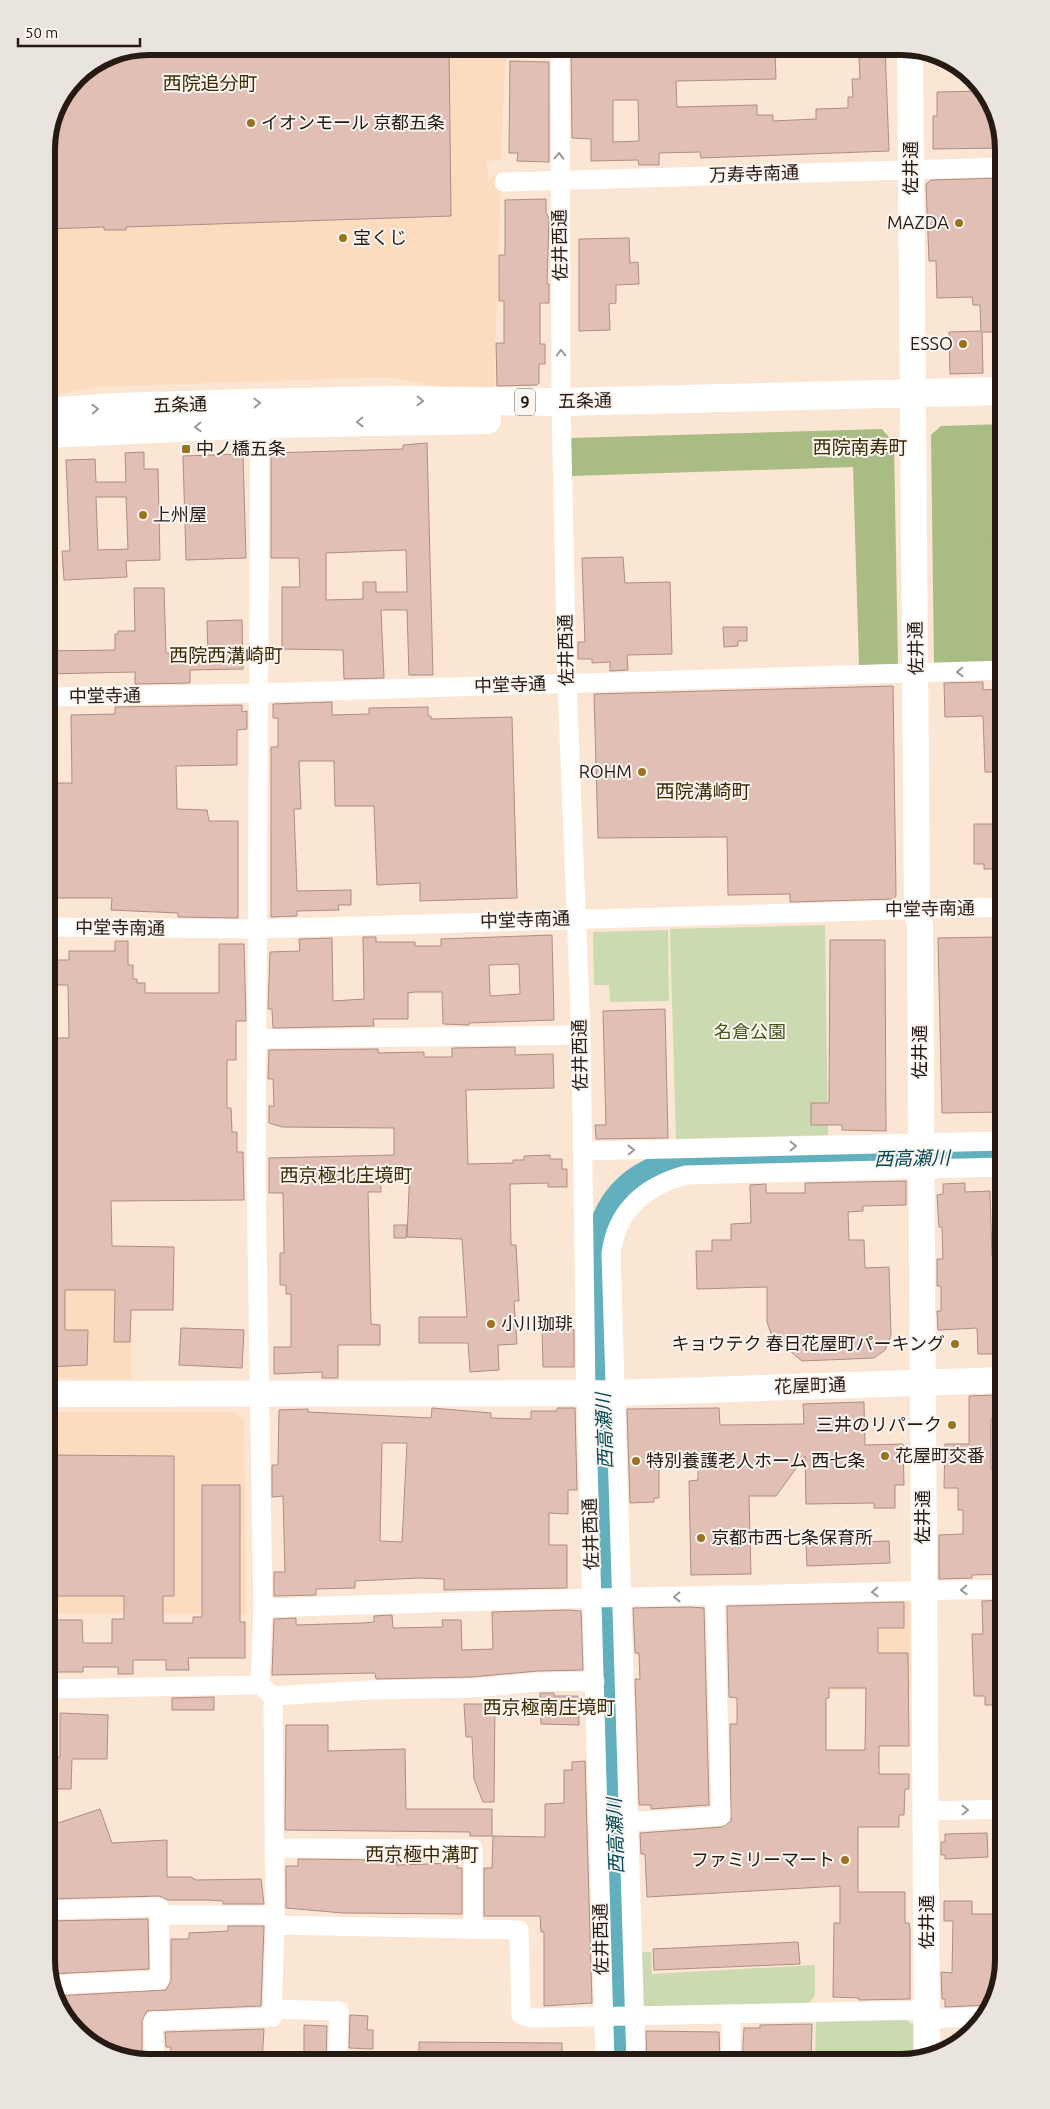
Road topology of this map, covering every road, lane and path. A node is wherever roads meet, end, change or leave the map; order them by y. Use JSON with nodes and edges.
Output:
{"nodes":[{"id":1,"x":560,"y":55,"type":"edge"},
{"id":2,"x":910,"y":56,"type":"edge"},
{"id":3,"x":995,"y":167,"type":"edge"},
{"id":4,"x":911,"y":169,"type":"junction"},
{"id":5,"x":504,"y":182,"type":"dead end"},
{"id":6,"x":559,"y":182,"type":"junction"},
{"id":7,"x":995,"y":391,"type":"edge"},
{"id":8,"x":912,"y":401,"type":"junction"},
{"id":9,"x":995,"y":407,"type":"edge"},
{"id":10,"x":561,"y":410,"type":"junction"},
{"id":11,"x":55,"y":411,"type":"edge"},
{"id":12,"x":260,"y":424,"type":"junction"},
{"id":13,"x":55,"y":434,"type":"edge"},
{"id":14,"x":995,"y":670,"type":"edge"},
{"id":15,"x":917,"y":673,"type":"junction"},
{"id":16,"x":567,"y":683,"type":"junction"},
{"id":17,"x":258,"y":693,"type":"junction"},
{"id":18,"x":55,"y":697,"type":"edge"},
{"id":19,"x":995,"y":907,"type":"edge"},
{"id":20,"x":917,"y":909,"type":"junction"},
{"id":21,"x":575,"y":919,"type":"junction"},
{"id":22,"x":55,"y":927,"type":"edge"},
{"id":23,"x":259,"y":928,"type":"junction"},
{"id":24,"x":581,"y":1035,"type":"junction"},
{"id":25,"x":258,"y":1039,"type":"junction"},
{"id":26,"x":995,"y":1143,"type":"edge"},
{"id":27,"x":582,"y":1151,"type":"junction"},
{"id":28,"x":920,"y":1157,"type":"junction"},
{"id":29,"x":995,"y":1166,"type":"edge"},
{"id":30,"x":995,"y":1380,"type":"edge"},
{"id":31,"x":922,"y":1382,"type":"junction"},
{"id":32,"x":602,"y":1392,"type":"junction"},
{"id":33,"x":55,"y":1394,"type":"edge"},
{"id":34,"x":259,"y":1394,"type":"junction"},
{"id":35,"x":995,"y":1589,"type":"edge"},
{"id":36,"x":924,"y":1591,"type":"junction"},
{"id":37,"x":715,"y":1596,"type":"junction"},
{"id":38,"x":622,"y":1597,"type":"junction"},
{"id":39,"x":593,"y":1598,"type":"junction"},
{"id":40,"x":263,"y":1608,"type":"junction"},
{"id":41,"x":595,"y":1681,"type":"junction"},
{"id":42,"x":55,"y":1689,"type":"edge"},
{"id":43,"x":266,"y":1690,"type":"junction"},
{"id":44,"x":995,"y":1809,"type":"edge"},
{"id":45,"x":926,"y":1810,"type":"junction"},
{"id":46,"x":629,"y":1822,"type":"junction"},
{"id":47,"x":274,"y":1848,"type":"junction"},
{"id":48,"x":55,"y":1910,"type":"edge"},
{"id":49,"x":159,"y":1914,"type":"junction"},
{"id":50,"x":275,"y":1920,"type":"junction"},
{"id":51,"x":473,"y":1929,"type":"junction"},
{"id":52,"x":58,"y":1984,"type":"edge"},
{"id":53,"x":272,"y":2009,"type":"junction"},
{"id":54,"x":731,"y":2014,"type":"junction"},
{"id":55,"x":927,"y":2014,"type":"junction"},
{"id":56,"x":976,"y":2016,"type":"edge"},
{"id":57,"x":634,"y":2017,"type":"junction"},
{"id":58,"x":604,"y":2018,"type":"junction"},
{"id":59,"x":927,"y":2050,"type":"edge"},
{"id":60,"x":155,"y":2054,"type":"edge"},
{"id":61,"x":337,"y":2054,"type":"edge"},
{"id":62,"x":605,"y":2054,"type":"edge"},
{"id":63,"x":636,"y":2054,"type":"edge"},
{"id":64,"x":731,"y":2054,"type":"edge"}],
"edges":[{"from":6,"to":1,"type":"street","name":"佐井西通","one_way":true},
{"from":2,"to":4,"type":"street","name":"佐井通"},
{"from":3,"to":4,"type":"street","name":"万寿寺南通"},
{"from":4,"to":6,"type":"street","name":"万寿寺南通"},
{"from":4,"to":8,"type":"street","name":"佐井通"},
{"from":5,"to":6,"type":"street","name":"万寿寺南通"},
{"from":10,"to":6,"type":"street","name":"佐井西通","one_way":true},
{"from":7,"to":8,"type":"highway","name":"五条通","number":"9"},
{"from":8,"to":9,"type":"highway","name":"五条通","number":"9"},
{"from":8,"to":10,"type":"highway","name":"五条通","number":"9"},
{"from":8,"to":15,"type":"street","name":"佐井通"},
{"from":11,"to":10,"type":"highway","name":"五条通","number":"9","one_way":true},
{"from":10,"to":12,"type":"highway","name":"五条通","number":"9","one_way":true},
{"from":10,"to":16,"type":"street","name":"佐井西通"},
{"from":12,"to":13,"type":"highway","name":"五条通","number":"9","one_way":true},
{"from":12,"to":17,"type":"street"},
{"from":14,"to":15,"type":"street","name":"中堂寺通","one_way":true},
{"from":15,"to":16,"type":"street","name":"中堂寺通"},
{"from":15,"to":20,"type":"street","name":"佐井通"},
{"from":16,"to":17,"type":"street","name":"中堂寺通"},
{"from":16,"to":21,"type":"street","name":"佐井西通"},
{"from":17,"to":18,"type":"street","name":"中堂寺通"},
{"from":17,"to":23,"type":"street"},
{"from":19,"to":20,"type":"street","name":"中堂寺南通"},
{"from":20,"to":21,"type":"street","name":"中堂寺南通"},
{"from":20,"to":28,"type":"street","name":"佐井通"},
{"from":21,"to":23,"type":"street","name":"中堂寺南通"},
{"from":21,"to":24,"type":"street","name":"佐井西通"},
{"from":22,"to":23,"type":"street","name":"中堂寺南通"},
{"from":23,"to":25,"type":"street"},
{"from":24,"to":25,"type":"street"},
{"from":24,"to":27,"type":"street","name":"佐井西通"},
{"from":25,"to":34,"type":"street"},
{"from":26,"to":28,"type":"street"},
{"from":27,"to":28,"type":"street","one_way":true},
{"from":27,"to":32,"type":"street","name":"佐井西通"},
{"from":28,"to":29,"type":"street"},
{"from":28,"to":31,"type":"street","name":"佐井通"},
{"from":28,"to":32,"type":"street"},
{"from":30,"to":31,"type":"street","name":"花屋町通"},
{"from":31,"to":32,"type":"street","name":"花屋町通"},
{"from":31,"to":36,"type":"street","name":"佐井通"},
{"from":32,"to":34,"type":"street","name":"花屋町通"},
{"from":32,"to":38,"type":"street"},
{"from":32,"to":39,"type":"street","name":"佐井西通"},
{"from":33,"to":34,"type":"street","name":"花屋町通"},
{"from":34,"to":40,"type":"street"},
{"from":35,"to":36,"type":"street","one_way":true},
{"from":36,"to":37,"type":"street","one_way":true},
{"from":36,"to":45,"type":"street","name":"佐井通"},
{"from":37,"to":38,"type":"street","one_way":true},
{"from":37,"to":46,"type":"street"},
{"from":38,"to":39,"type":"street"},
{"from":38,"to":46,"type":"street"},
{"from":39,"to":40,"type":"street"},
{"from":39,"to":41,"type":"street","name":"佐井西通"},
{"from":40,"to":43,"type":"street"},
{"from":41,"to":43,"type":"street"},
{"from":41,"to":58,"type":"street","name":"佐井西通"},
{"from":42,"to":43,"type":"street"},
{"from":43,"to":47,"type":"street"},
{"from":45,"to":44,"type":"street","one_way":true},
{"from":45,"to":55,"type":"street","name":"佐井通"},
{"from":46,"to":57,"type":"street"},
{"from":47,"to":50,"type":"street"},
{"from":47,"to":51,"type":"street"},
{"from":48,"to":49,"type":"street"},
{"from":49,"to":50,"type":"street"},
{"from":49,"to":52,"type":"street"},
{"from":50,"to":51,"type":"street"},
{"from":50,"to":53,"type":"street"},
{"from":51,"to":58,"type":"street"},
{"from":53,"to":60,"type":"street"},
{"from":53,"to":61,"type":"street"},
{"from":54,"to":55,"type":"street"},
{"from":54,"to":57,"type":"street"},
{"from":54,"to":64,"type":"street"},
{"from":55,"to":56,"type":"street"},
{"from":55,"to":59,"type":"street","name":"佐井通"},
{"from":57,"to":58,"type":"street"},
{"from":57,"to":63,"type":"street"},
{"from":58,"to":62,"type":"street","name":"佐井西通"}]}
